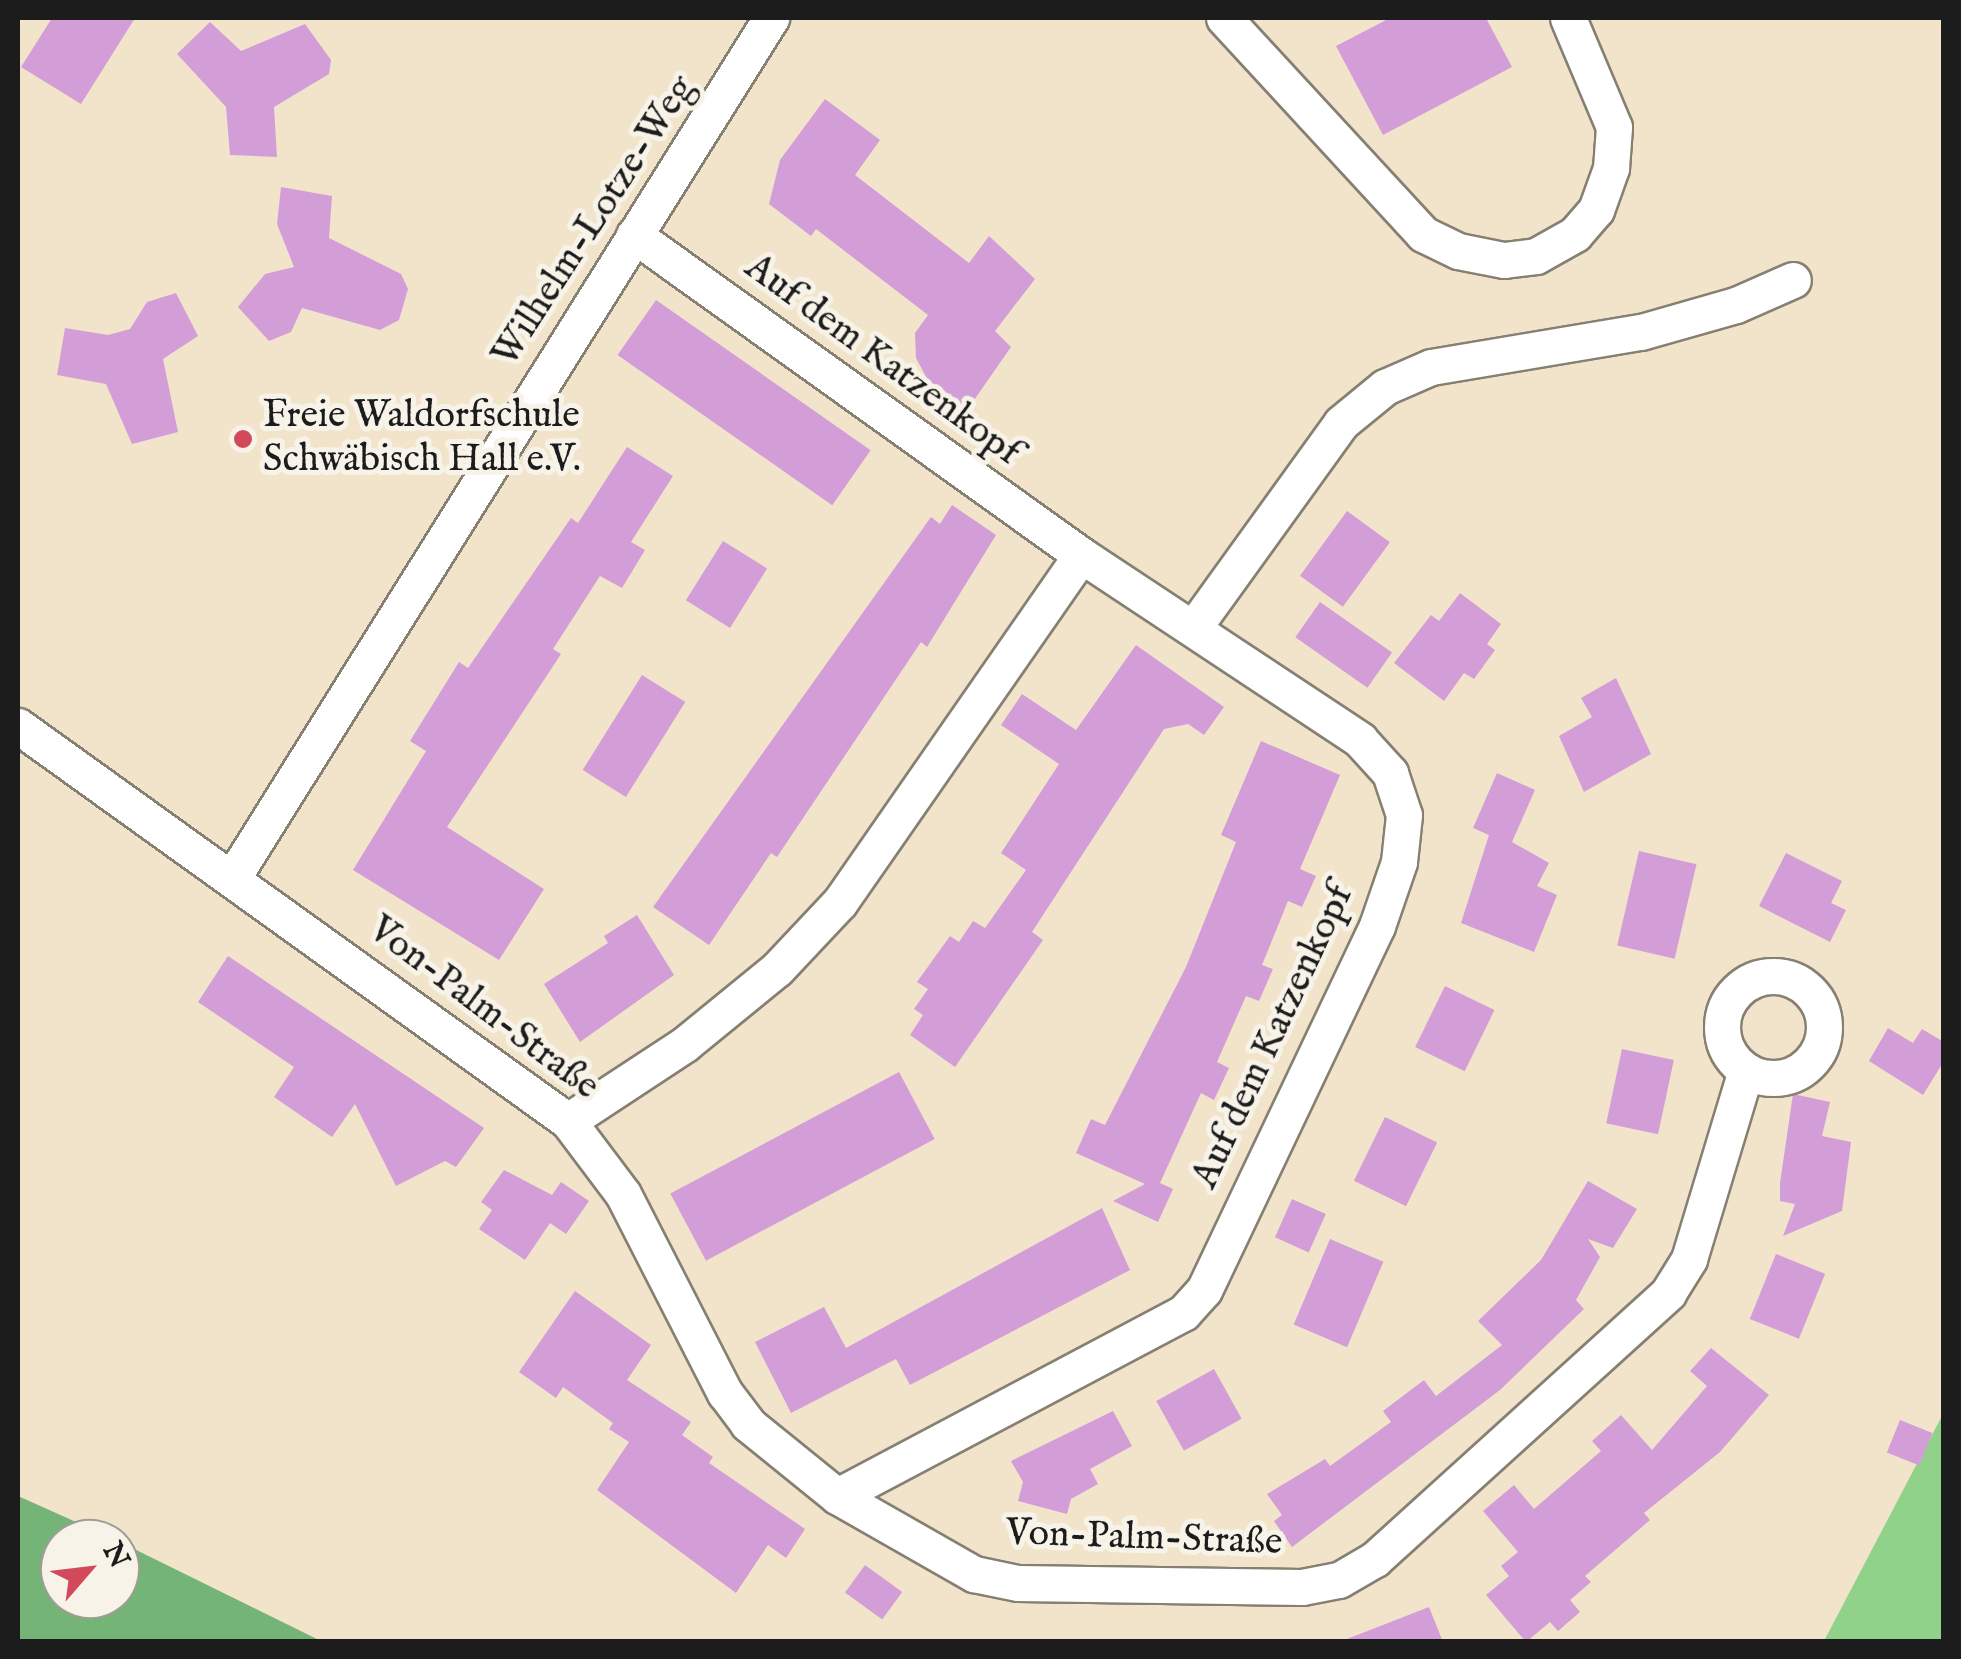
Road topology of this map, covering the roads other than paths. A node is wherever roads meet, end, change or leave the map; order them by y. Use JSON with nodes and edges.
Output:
{"nodes":[{"id":1,"x":771,"y":18,"type":"edge"},
{"id":2,"x":1224,"y":18,"type":"edge"},
{"id":3,"x":1568,"y":18,"type":"edge"},
{"id":4,"x":634,"y":236,"type":"junction"},
{"id":5,"x":1793,"y":280,"type":"dead end"},
{"id":6,"x":1082,"y":555,"type":"junction"},
{"id":7,"x":1194,"y":626,"type":"junction"},
{"id":8,"x":18,"y":726,"type":"edge"},
{"id":9,"x":233,"y":877,"type":"junction"},
{"id":10,"x":1746,"y":1070,"type":"dead end"},
{"id":11,"x":568,"y":1121,"type":"junction"},
{"id":12,"x":837,"y":1496,"type":"junction"}],
"edges":[{"from":1,"to":4,"type":"street","name":"Wilhelm-Lotze-Weg"},
{"from":2,"to":3,"type":"street"},
{"from":4,"to":6,"type":"street","name":"Auf dem Katzenkopf"},
{"from":4,"to":9,"type":"street","name":"Wilhelm-Lotze-Weg"},
{"from":5,"to":7,"type":"street"},
{"from":6,"to":7,"type":"street","name":"Auf dem Katzenkopf"},
{"from":6,"to":11,"type":"street"},
{"from":7,"to":12,"type":"street","name":"Auf dem Katzenkopf"},
{"from":8,"to":9,"type":"street","name":"Von-Palm-Straße"},
{"from":9,"to":11,"type":"street","name":"Von-Palm-Straße"},
{"from":10,"to":12,"type":"street","name":"Von-Palm-Straße"},
{"from":11,"to":12,"type":"street","name":"Von-Palm-Straße"}]}
